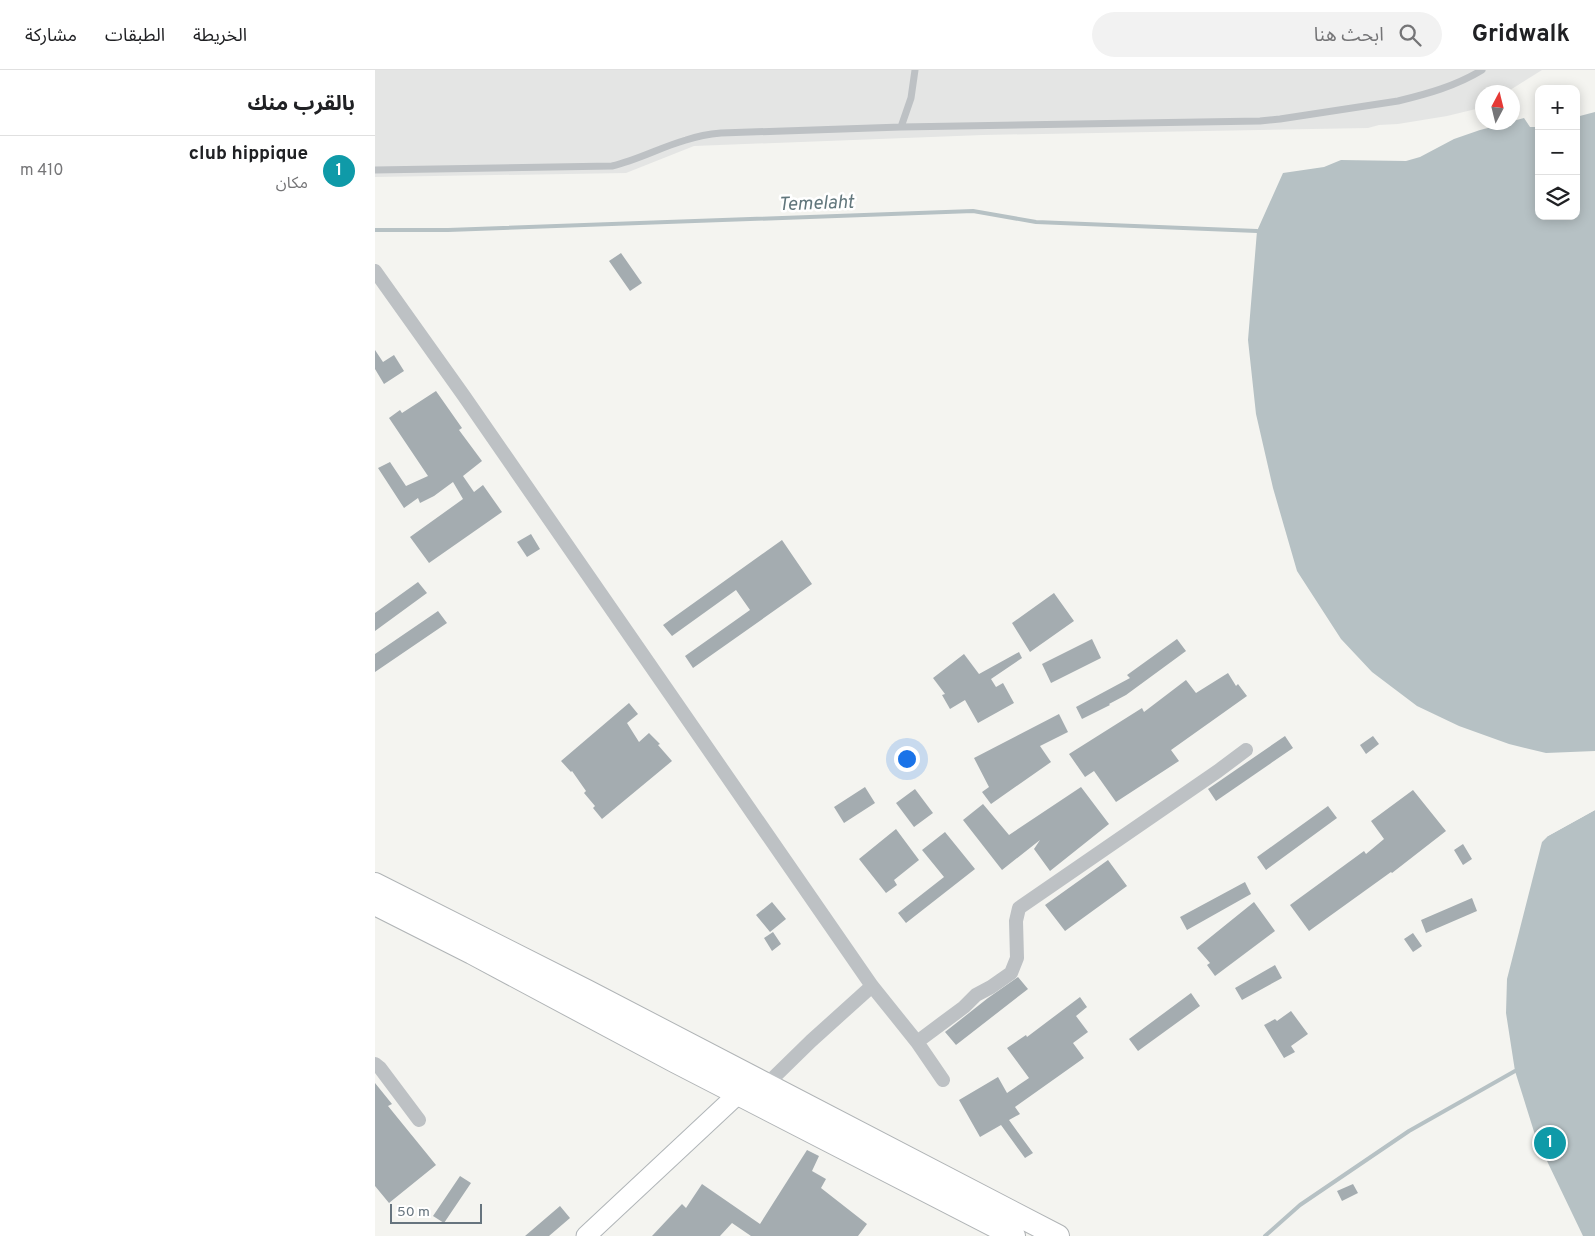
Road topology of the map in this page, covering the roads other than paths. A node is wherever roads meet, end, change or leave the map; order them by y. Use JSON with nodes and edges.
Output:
{"nodes":[{"id":1,"x":915,"y":70,"type":"edge"},
{"id":2,"x":1482,"y":70,"type":"edge"},
{"id":3,"x":901,"y":127,"type":"junction"},
{"id":4,"x":375,"y":170,"type":"edge"},
{"id":5,"x":375,"y":271,"type":"edge"},
{"id":6,"x":1246,"y":750,"type":"dead end"},
{"id":7,"x":375,"y":884,"type":"edge"},
{"id":8,"x":375,"y":904,"type":"edge"},
{"id":9,"x":872,"y":986,"type":"junction"},
{"id":10,"x":917,"y":1042,"type":"junction"},
{"id":11,"x":375,"y":1064,"type":"edge"},
{"id":12,"x":943,"y":1080,"type":"dead end"},
{"id":13,"x":762,"y":1082,"type":"junction"},
{"id":14,"x":738,"y":1094,"type":"junction"},
{"id":15,"x":419,"y":1120,"type":"dead end"},
{"id":16,"x":586,"y":1236,"type":"edge"},
{"id":17,"x":1014,"y":1236,"type":"edge"},
{"id":18,"x":1057,"y":1236,"type":"edge"}],
"edges":[{"from":1,"to":3,"type":"lane"},
{"from":2,"to":3,"type":"lane"},
{"from":3,"to":4,"type":"lane"},
{"from":5,"to":9,"type":"street"},
{"from":6,"to":10,"type":"street"},
{"from":7,"to":13,"type":"highway"},
{"from":8,"to":14,"type":"highway"},
{"from":9,"to":10,"type":"street"},
{"from":9,"to":13,"type":"street"},
{"from":10,"to":12,"type":"street"},
{"from":11,"to":15,"type":"street"},
{"from":13,"to":14,"type":"main road"},
{"from":13,"to":18,"type":"highway"},
{"from":14,"to":16,"type":"main road"},
{"from":14,"to":17,"type":"highway"}]}
